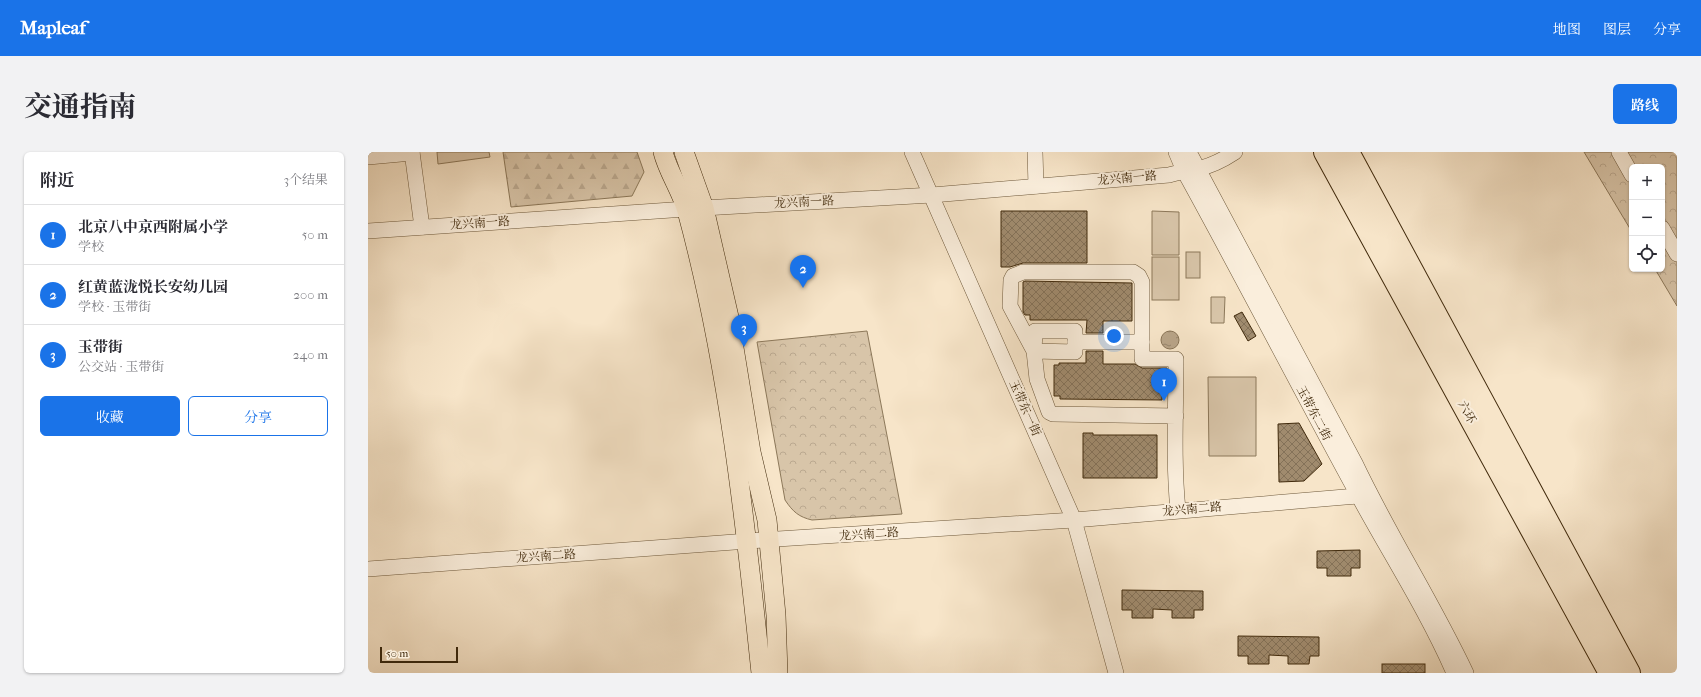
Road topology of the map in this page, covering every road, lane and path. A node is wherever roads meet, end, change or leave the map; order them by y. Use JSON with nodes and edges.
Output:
{"nodes":[{"id":1,"x":663,"y":152,"type":"edge"},
{"id":2,"x":684,"y":152,"type":"edge"},
{"id":3,"x":912,"y":152,"type":"edge"},
{"id":4,"x":1034,"y":152,"type":"edge"},
{"id":5,"x":1176,"y":152,"type":"edge"},
{"id":6,"x":1189,"y":152,"type":"edge"},
{"id":7,"x":1235,"y":152,"type":"edge"},
{"id":8,"x":1325,"y":152,"type":"edge"},
{"id":9,"x":1348,"y":152,"type":"edge"},
{"id":10,"x":1619,"y":152,"type":"edge"},
{"id":11,"x":412,"y":153,"type":"edge"},
{"id":12,"x":368,"y":157,"type":"edge"},
{"id":13,"x":1191,"y":170,"type":"junction"},
{"id":14,"x":1629,"y":170,"type":"edge"},
{"id":15,"x":1036,"y":186,"type":"junction"},
{"id":16,"x":932,"y":195,"type":"junction"},
{"id":17,"x":695,"y":208,"type":"junction"},
{"id":18,"x":422,"y":226,"type":"junction"},
{"id":19,"x":368,"y":230,"type":"edge"},
{"id":20,"x":1665,"y":233,"type":"edge"},
{"id":21,"x":1677,"y":254,"type":"edge"},
{"id":22,"x":1075,"y":342,"type":"junction"},
{"id":23,"x":1142,"y":342,"type":"junction"},
{"id":24,"x":1034,"y":352,"type":"junction"},
{"id":25,"x":1176,"y":416,"type":"junction"},
{"id":26,"x":1363,"y":494,"type":"junction"},
{"id":27,"x":1178,"y":510,"type":"junction"},
{"id":28,"x":1074,"y":520,"type":"junction"},
{"id":29,"x":769,"y":540,"type":"junction"},
{"id":30,"x":748,"y":541,"type":"junction"},
{"id":31,"x":368,"y":569,"type":"edge"},
{"id":32,"x":761,"y":673,"type":"edge"},
{"id":33,"x":778,"y":673,"type":"edge"},
{"id":34,"x":1116,"y":673,"type":"edge"},
{"id":35,"x":1454,"y":673,"type":"edge"},
{"id":36,"x":1466,"y":673,"type":"edge"},
{"id":37,"x":1610,"y":673,"type":"edge"},
{"id":38,"x":1629,"y":673,"type":"edge"}],
"edges":[{"from":1,"to":17,"type":"main road"},
{"from":2,"to":17,"type":"main road"},
{"from":3,"to":16,"type":"street","name":"玉带东一街"},
{"from":4,"to":15,"type":"street"},
{"from":5,"to":13,"type":"street","name":"玉带东二街"},
{"from":6,"to":13,"type":"street","name":"玉带东二街"},
{"from":7,"to":13,"type":"street","name":"龙兴南一路"},
{"from":8,"to":37,"type":"highway","name":"六环"},
{"from":9,"to":38,"type":"highway","name":"六环"},
{"from":10,"to":14,"type":"street"},
{"from":11,"to":12,"type":"street"},
{"from":11,"to":18,"type":"street"},
{"from":13,"to":15,"type":"street","name":"龙兴南一路"},
{"from":13,"to":26,"type":"street","name":"玉带东二街"},
{"from":15,"to":16,"type":"street","name":"龙兴南一路"},
{"from":16,"to":17,"type":"street","name":"龙兴南一路"},
{"from":16,"to":28,"type":"street","name":"玉带东一街"},
{"from":17,"to":18,"type":"street","name":"龙兴南一路"},
{"from":17,"to":29,"type":"main road"},
{"from":17,"to":30,"type":"main road"},
{"from":18,"to":19,"type":"street","name":"龙兴南一路"},
{"from":20,"to":21,"type":"street"},
{"from":22,"to":23,"type":"street"},
{"from":22,"to":24,"type":"street"},
{"from":22,"to":24,"type":"street"},
{"from":23,"to":24,"type":"street"},
{"from":23,"to":25,"type":"street"},
{"from":24,"to":25,"type":"street"},
{"from":25,"to":27,"type":"street"},
{"from":26,"to":27,"type":"street","name":"龙兴南二路"},
{"from":26,"to":35,"type":"street","name":"玉带东二街"},
{"from":26,"to":36,"type":"street","name":"玉带东二街"},
{"from":27,"to":28,"type":"street","name":"龙兴南二路"},
{"from":28,"to":29,"type":"street","name":"龙兴南二路"},
{"from":28,"to":34,"type":"street","name":"玉带东一街"},
{"from":29,"to":30,"type":"street","name":"龙兴南二路"},
{"from":29,"to":33,"type":"main road"},
{"from":30,"to":31,"type":"street","name":"龙兴南二路"},
{"from":30,"to":32,"type":"main road"}]}
